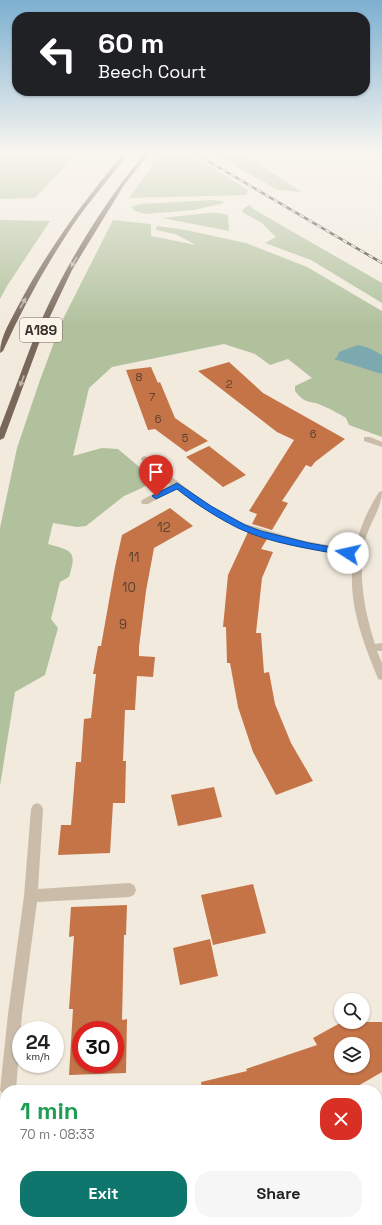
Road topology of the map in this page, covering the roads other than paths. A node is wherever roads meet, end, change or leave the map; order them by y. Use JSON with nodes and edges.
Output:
{"nodes":[{"id":1,"x":80,"y":211,"type":"edge"},
{"id":2,"x":105,"y":211,"type":"edge"},
{"id":3,"x":0,"y":351,"type":"edge"},
{"id":4,"x":0,"y":438,"type":"edge"},
{"id":5,"x":367,"y":439,"type":"dead end"},
{"id":6,"x":382,"y":445,"type":"edge"},
{"id":7,"x":145,"y":459,"type":"dead end"},
{"id":8,"x":177,"y":485,"type":"junction"},
{"id":9,"x":382,"y":494,"type":"edge"},
{"id":10,"x":145,"y":502,"type":"dead end"},
{"id":11,"x":358,"y":554,"type":"junction"},
{"id":12,"x":382,"y":647,"type":"edge"},
{"id":13,"x":370,"y":648,"type":"junction"},
{"id":14,"x":382,"y":676,"type":"edge"},
{"id":15,"x":37,"y":809,"type":"dead end"},
{"id":16,"x":129,"y":890,"type":"dead end"},
{"id":17,"x":31,"y":896,"type":"junction"},
{"id":18,"x":8,"y":1085,"type":"edge"}],
"edges":[{"from":3,"to":1,"type":"main road","number":"A189","one_way":true},
{"from":2,"to":4,"type":"main road","number":"A189","one_way":true},
{"from":5,"to":6,"type":"street"},
{"from":7,"to":8,"type":"street"},
{"from":8,"to":10,"type":"street"},
{"from":8,"to":11,"type":"street"},
{"from":9,"to":11,"type":"street"},
{"from":11,"to":13,"type":"street"},
{"from":12,"to":13,"type":"street"},
{"from":13,"to":14,"type":"street"},
{"from":15,"to":17,"type":"street"},
{"from":16,"to":17,"type":"street"},
{"from":17,"to":18,"type":"street"}]}
